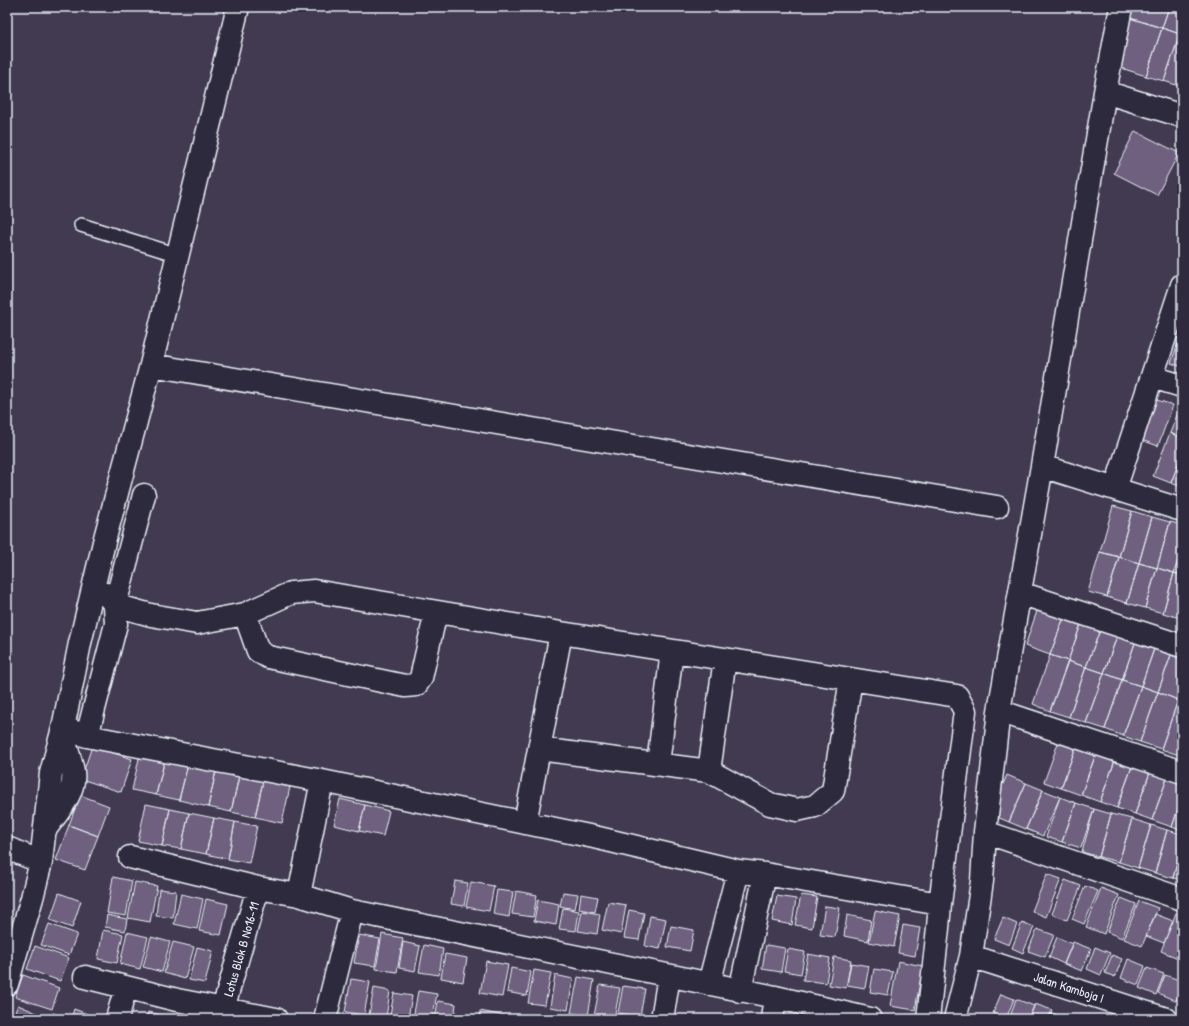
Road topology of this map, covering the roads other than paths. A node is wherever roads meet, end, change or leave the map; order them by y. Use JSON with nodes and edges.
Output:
{"nodes":[{"id":1,"x":238,"y":7,"type":"edge"},
{"id":2,"x":1121,"y":7,"type":"edge"},
{"id":3,"x":1105,"y":92,"type":"junction"},
{"id":4,"x":1182,"y":116,"type":"edge"},
{"id":5,"x":81,"y":225,"type":"dead end"},
{"id":6,"x":178,"y":255,"type":"junction"},
{"id":7,"x":1182,"y":285,"type":"edge"},
{"id":8,"x":151,"y":365,"type":"junction"},
{"id":9,"x":1152,"y":377,"type":"junction"},
{"id":10,"x":1182,"y":386,"type":"edge"},
{"id":11,"x":1042,"y":466,"type":"junction"},
{"id":12,"x":1115,"y":489,"type":"junction"},
{"id":13,"x":144,"y":495,"type":"dead end"},
{"id":14,"x":997,"y":507,"type":"dead end"},
{"id":15,"x":1182,"y":510,"type":"edge"},
{"id":16,"x":95,"y":580,"type":"junction"},
{"id":17,"x":1020,"y":593,"type":"junction"},
{"id":18,"x":115,"y":605,"type":"junction"},
{"id":19,"x":436,"y":612,"type":"junction"},
{"id":20,"x":245,"y":614,"type":"junction"},
{"id":21,"x":561,"y":633,"type":"junction"},
{"id":22,"x":1182,"y":646,"type":"edge"},
{"id":23,"x":672,"y":651,"type":"junction"},
{"id":24,"x":725,"y":659,"type":"junction"},
{"id":25,"x":851,"y":679,"type":"junction"},
{"id":26,"x":999,"y":711,"type":"junction"},
{"id":27,"x":62,"y":729,"type":"junction"},
{"id":28,"x":87,"y":736,"type":"junction"},
{"id":29,"x":539,"y":749,"type":"junction"},
{"id":30,"x":658,"y":764,"type":"junction"},
{"id":31,"x":709,"y":771,"type":"junction"},
{"id":32,"x":1182,"y":772,"type":"edge"},
{"id":33,"x":322,"y":781,"type":"junction"},
{"id":34,"x":525,"y":823,"type":"junction"},
{"id":35,"x":985,"y":832,"type":"junction"},
{"id":36,"x":7,"y":848,"type":"edge"},
{"id":37,"x":130,"y":857,"type":"dead end"},
{"id":38,"x":41,"y":862,"type":"junction"},
{"id":39,"x":738,"y":871,"type":"junction"},
{"id":40,"x":765,"y":874,"type":"junction"},
{"id":41,"x":258,"y":888,"type":"junction"},
{"id":42,"x":299,"y":895,"type":"junction"},
{"id":43,"x":1182,"y":899,"type":"edge"},
{"id":44,"x":940,"y":904,"type":"junction"},
{"id":45,"x":352,"y":911,"type":"junction"},
{"id":46,"x":971,"y":956,"type":"junction"},
{"id":47,"x":669,"y":976,"type":"junction"},
{"id":48,"x":85,"y":977,"type":"dead end"},
{"id":49,"x":7,"y":984,"type":"edge"},
{"id":50,"x":709,"y":984,"type":"junction"},
{"id":51,"x":126,"y":987,"type":"junction"},
{"id":52,"x":740,"y":991,"type":"junction"},
{"id":53,"x":774,"y":997,"type":"junction"},
{"id":54,"x":223,"y":1009,"type":"junction"},
{"id":55,"x":117,"y":1019,"type":"edge"},
{"id":56,"x":276,"y":1019,"type":"edge"},
{"id":57,"x":325,"y":1019,"type":"edge"},
{"id":58,"x":662,"y":1019,"type":"edge"},
{"id":59,"x":772,"y":1019,"type":"edge"},
{"id":60,"x":870,"y":1019,"type":"edge"},
{"id":61,"x":928,"y":1019,"type":"edge"},
{"id":62,"x":955,"y":1019,"type":"edge"},
{"id":63,"x":1166,"y":1019,"type":"edge"}],
"edges":[{"from":1,"to":6,"type":"street"},
{"from":2,"to":3,"type":"street"},
{"from":3,"to":4,"type":"street"},
{"from":3,"to":11,"type":"street"},
{"from":5,"to":6,"type":"lane"},
{"from":6,"to":8,"type":"street"},
{"from":7,"to":9,"type":"street"},
{"from":8,"to":14,"type":"street"},
{"from":8,"to":16,"type":"street"},
{"from":9,"to":10,"type":"street"},
{"from":9,"to":12,"type":"street"},
{"from":11,"to":12,"type":"street"},
{"from":11,"to":17,"type":"street"},
{"from":12,"to":15,"type":"street"},
{"from":13,"to":18,"type":"street"},
{"from":16,"to":18,"type":"street"},
{"from":16,"to":27,"type":"street"},
{"from":17,"to":22,"type":"street"},
{"from":17,"to":26,"type":"street"},
{"from":18,"to":20,"type":"street"},
{"from":18,"to":28,"type":"street"},
{"from":19,"to":20,"type":"street"},
{"from":19,"to":20,"type":"street"},
{"from":19,"to":21,"type":"street"},
{"from":21,"to":23,"type":"street"},
{"from":21,"to":29,"type":"street"},
{"from":23,"to":24,"type":"street"},
{"from":23,"to":30,"type":"street"},
{"from":24,"to":25,"type":"street"},
{"from":24,"to":31,"type":"street"},
{"from":25,"to":31,"type":"street"},
{"from":25,"to":44,"type":"street"},
{"from":26,"to":32,"type":"street"},
{"from":26,"to":35,"type":"street"},
{"from":27,"to":28,"type":"street"},
{"from":27,"to":38,"type":"street"},
{"from":28,"to":33,"type":"street"},
{"from":29,"to":30,"type":"street"},
{"from":29,"to":34,"type":"street"},
{"from":30,"to":31,"type":"street"},
{"from":33,"to":34,"type":"street"},
{"from":33,"to":42,"type":"street"},
{"from":34,"to":39,"type":"street"},
{"from":35,"to":43,"type":"street"},
{"from":35,"to":46,"type":"street"},
{"from":36,"to":38,"type":"street"},
{"from":37,"to":41,"type":"street"},
{"from":38,"to":49,"type":"street"},
{"from":39,"to":40,"type":"street"},
{"from":39,"to":50,"type":"street"},
{"from":40,"to":44,"type":"street"},
{"from":40,"to":52,"type":"street"},
{"from":41,"to":42,"type":"street"},
{"from":41,"to":54,"type":"street","name":"Lotus Blok B No16-11"},
{"from":42,"to":45,"type":"street"},
{"from":44,"to":61,"type":"street"},
{"from":45,"to":47,"type":"street"},
{"from":45,"to":57,"type":"street"},
{"from":46,"to":62,"type":"street"},
{"from":46,"to":63,"type":"street","name":"Jalan Kamboja I"},
{"from":47,"to":50,"type":"street"},
{"from":47,"to":58,"type":"street"},
{"from":48,"to":51,"type":"street"},
{"from":50,"to":52,"type":"street"},
{"from":51,"to":54,"type":"street"},
{"from":51,"to":55,"type":"street"},
{"from":52,"to":53,"type":"street"},
{"from":53,"to":59,"type":"street"},
{"from":53,"to":60,"type":"street"},
{"from":54,"to":56,"type":"street"}]}
